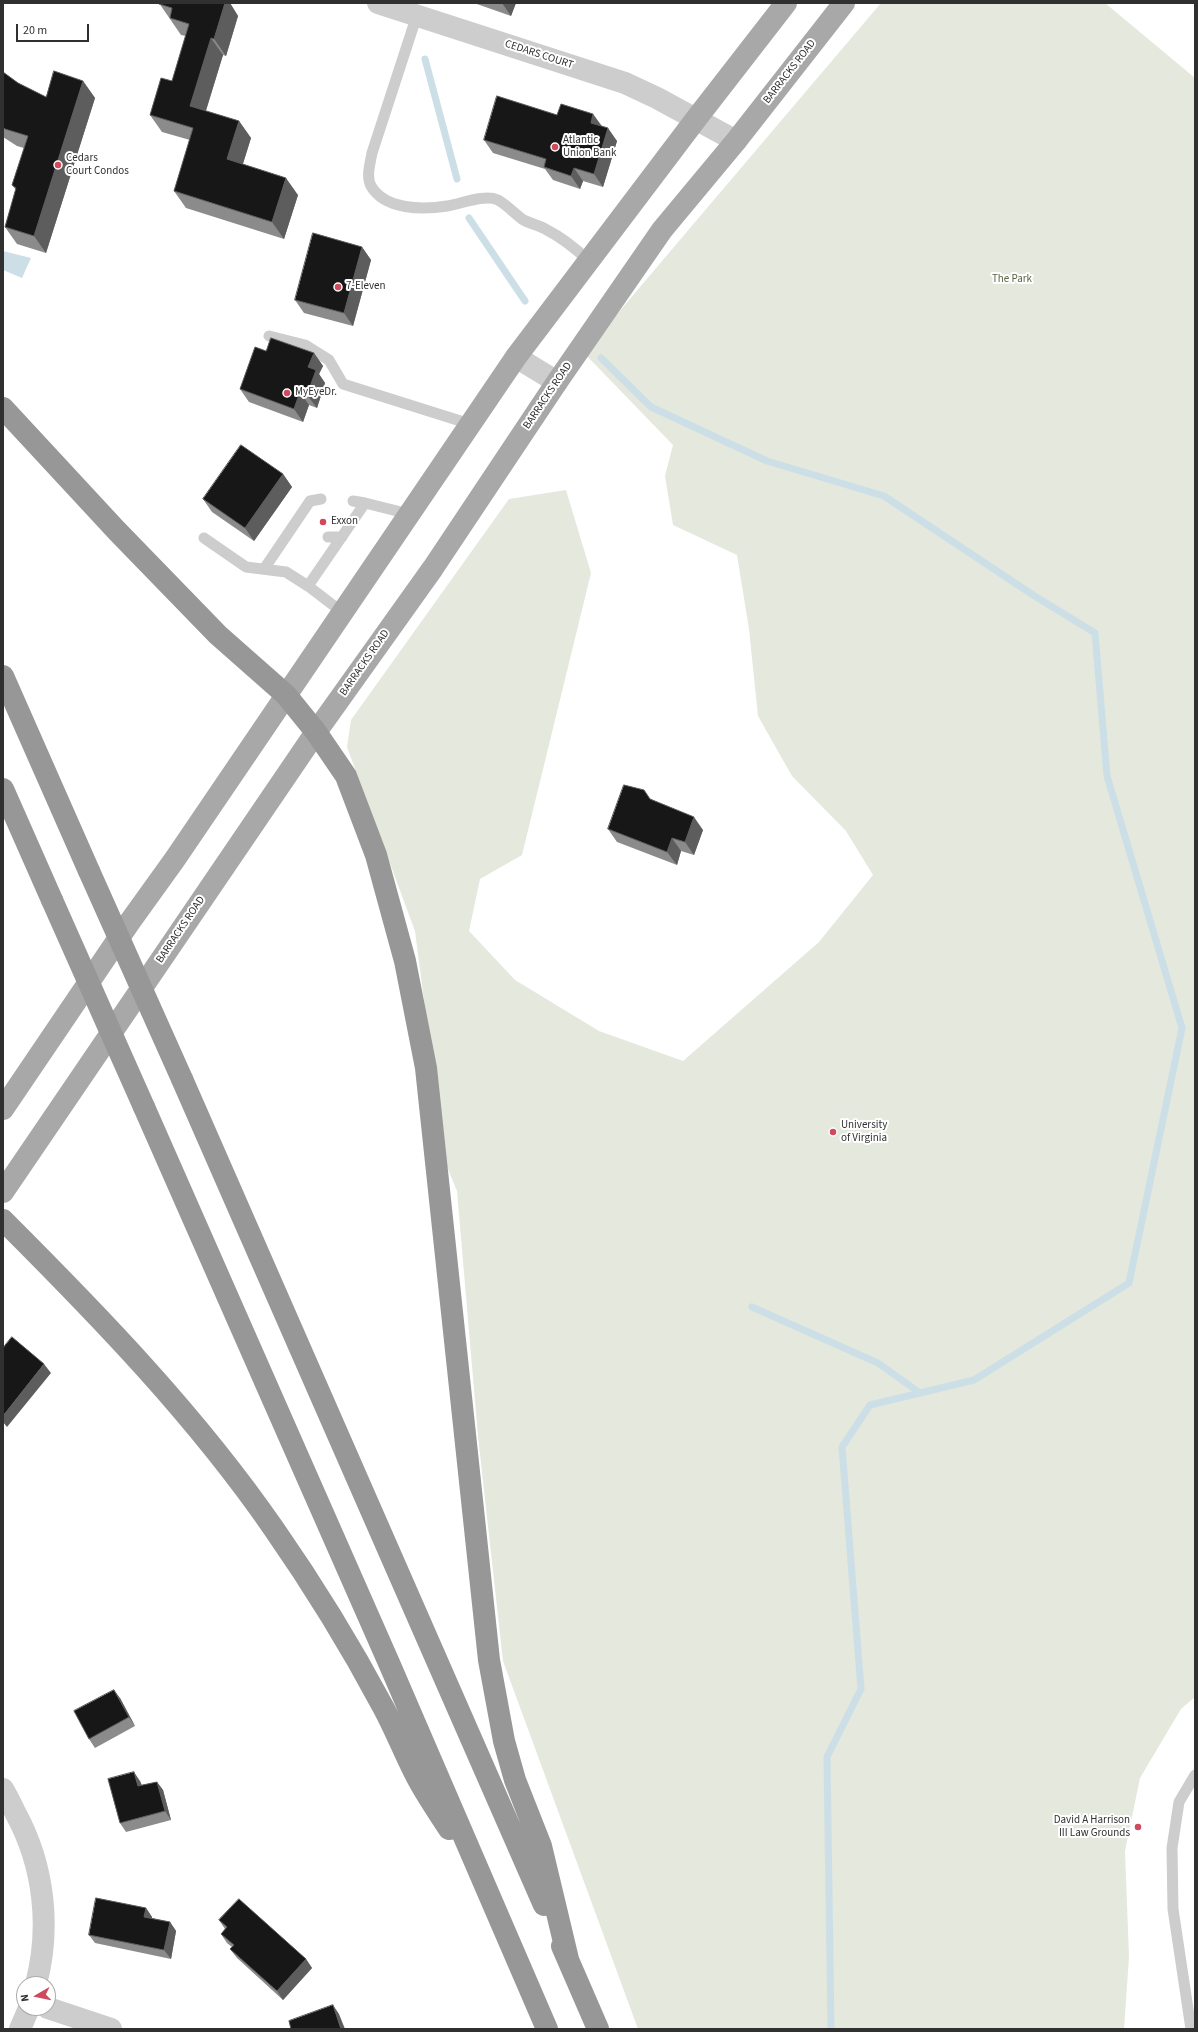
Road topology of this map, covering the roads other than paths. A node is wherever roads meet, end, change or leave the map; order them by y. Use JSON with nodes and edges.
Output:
{"nodes":[{"id":1,"x":378,"y":3,"type":"edge"},
{"id":2,"x":786,"y":3,"type":"edge"},
{"id":3,"x":844,"y":3,"type":"edge"},
{"id":4,"x":418,"y":15,"type":"junction"},
{"id":5,"x":696,"y":119,"type":"junction"},
{"id":6,"x":736,"y":141,"type":"junction"},
{"id":7,"x":589,"y":261,"type":"junction"},
{"id":8,"x":269,"y":336,"type":"dead end"},
{"id":9,"x":516,"y":357,"type":"junction"},
{"id":10,"x":557,"y":382,"type":"junction"},
{"id":11,"x":3,"y":408,"type":"edge"},
{"id":12,"x":470,"y":424,"type":"junction"},
{"id":13,"x":321,"y":499,"type":"dead end"},
{"id":14,"x":353,"y":501,"type":"dead end"},
{"id":15,"x":365,"y":503,"type":"junction"},
{"id":16,"x":409,"y":514,"type":"junction"},
{"id":17,"x":328,"y":537,"type":"dead end"},
{"id":18,"x":342,"y":537,"type":"junction"},
{"id":19,"x":204,"y":538,"type":"dead end"},
{"id":20,"x":264,"y":569,"type":"junction"},
{"id":21,"x":308,"y":586,"type":"junction"},
{"id":22,"x":342,"y":612,"type":"junction"},
{"id":23,"x":3,"y":676,"type":"edge"},
{"id":24,"x":286,"y":695,"type":"junction"},
{"id":25,"x":316,"y":732,"type":"junction"},
{"id":26,"x":3,"y":789,"type":"edge"},
{"id":27,"x":3,"y":1109,"type":"edge"},
{"id":28,"x":3,"y":1192,"type":"edge"},
{"id":29,"x":3,"y":1220,"type":"edge"},
{"id":30,"x":1195,"y":1775,"type":"edge"},
{"id":31,"x":3,"y":1789,"type":"edge"},
{"id":32,"x":484,"y":1886,"type":"junction"},
{"id":33,"x":568,"y":1959,"type":"junction"},
{"id":34,"x":38,"y":1976,"type":"edge"},
{"id":35,"x":56,"y":2011,"type":"edge"},
{"id":36,"x":26,"y":2016,"type":"edge"},
{"id":37,"x":20,"y":2029,"type":"edge"},
{"id":38,"x":111,"y":2029,"type":"edge"},
{"id":39,"x":547,"y":2029,"type":"edge"},
{"id":40,"x":598,"y":2029,"type":"edge"},
{"id":41,"x":1191,"y":2029,"type":"edge"}],
"edges":[{"from":1,"to":4,"type":"street","name":"CEDARS COURT"},
{"from":2,"to":5,"type":"main road"},
{"from":3,"to":6,"type":"main road","name":"BARRACKS ROAD"},
{"from":4,"to":5,"type":"street","name":"CEDARS COURT"},
{"from":4,"to":7,"type":"lane"},
{"from":5,"to":6,"type":"street"},
{"from":5,"to":7,"type":"main road"},
{"from":6,"to":10,"type":"main road","name":"BARRACKS ROAD"},
{"from":7,"to":9,"type":"main road"},
{"from":8,"to":12,"type":"lane"},
{"from":9,"to":10,"type":"street"},
{"from":9,"to":12,"type":"main road"},
{"from":10,"to":25,"type":"main road","name":"BARRACKS ROAD"},
{"from":11,"to":24,"type":"highway"},
{"from":12,"to":16,"type":"main road"},
{"from":13,"to":20,"type":"lane"},
{"from":14,"to":15,"type":"lane"},
{"from":15,"to":16,"type":"lane"},
{"from":15,"to":18,"type":"lane"},
{"from":16,"to":22,"type":"main road"},
{"from":17,"to":18,"type":"lane"},
{"from":18,"to":21,"type":"lane"},
{"from":19,"to":20,"type":"lane"},
{"from":20,"to":21,"type":"lane"},
{"from":21,"to":22,"type":"lane"},
{"from":22,"to":24,"type":"main road"},
{"from":23,"to":33,"type":"highway","bridge":true},
{"from":24,"to":25,"type":"highway"},
{"from":24,"to":27,"type":"main road"},
{"from":25,"to":28,"type":"main road","name":"BARRACKS ROAD"},
{"from":25,"to":33,"type":"highway"},
{"from":26,"to":32,"type":"highway","bridge":true},
{"from":29,"to":32,"type":"highway"},
{"from":30,"to":41,"type":"lane"},
{"from":31,"to":34,"type":"street"},
{"from":32,"to":39,"type":"highway"},
{"from":33,"to":40,"type":"highway"},
{"from":35,"to":38,"type":"street"},
{"from":36,"to":37,"type":"street"}]}
